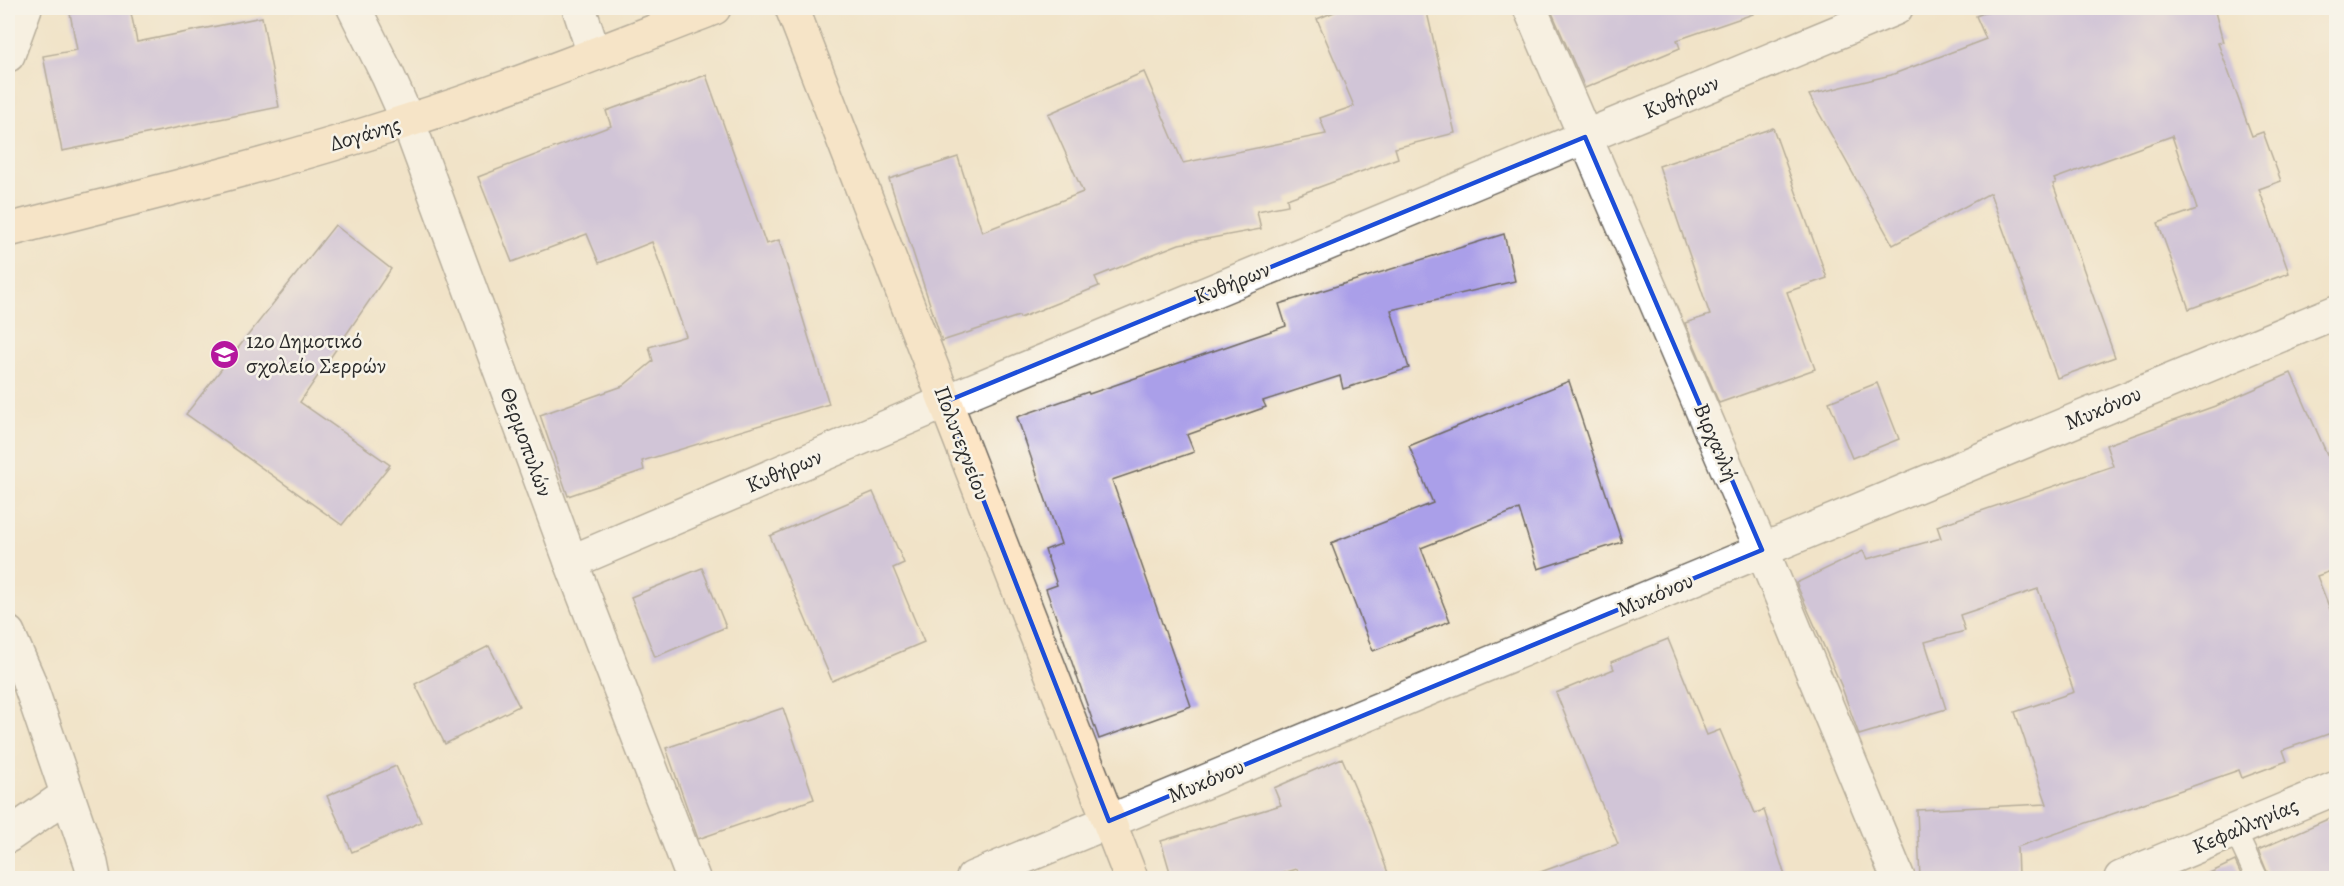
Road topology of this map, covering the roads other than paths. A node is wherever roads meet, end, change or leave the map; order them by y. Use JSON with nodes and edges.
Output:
{"nodes":[{"id":1,"x":25,"y":8,"type":"edge"},
{"id":2,"x":354,"y":8,"type":"edge"},
{"id":3,"x":579,"y":8,"type":"edge"},
{"id":4,"x":714,"y":8,"type":"edge"},
{"id":5,"x":792,"y":8,"type":"edge"},
{"id":6,"x":1530,"y":8,"type":"edge"},
{"id":7,"x":1896,"y":8,"type":"edge"},
{"id":8,"x":594,"y":54,"type":"junction"},
{"id":9,"x":8,"y":55,"type":"edge"},
{"id":10,"x":408,"y":121,"type":"junction"},
{"id":11,"x":1585,"y":137,"type":"junction"},
{"id":12,"x":8,"y":231,"type":"edge"},
{"id":13,"x":2337,"y":312,"type":"edge"},
{"id":14,"x":945,"y":402,"type":"junction"},
{"id":15,"x":1762,"y":550,"type":"junction"},
{"id":16,"x":571,"y":562,"type":"junction"},
{"id":17,"x":8,"y":633,"type":"edge"},
{"id":18,"x":2337,"y":788,"type":"edge"},
{"id":19,"x":67,"y":795,"type":"junction"},
{"id":20,"x":1109,"y":821,"type":"junction"},
{"id":21,"x":2235,"y":831,"type":"junction"},
{"id":22,"x":8,"y":836,"type":"edge"},
{"id":23,"x":94,"y":879,"type":"edge"},
{"id":24,"x":693,"y":879,"type":"edge"},
{"id":25,"x":973,"y":879,"type":"edge"},
{"id":26,"x":1131,"y":879,"type":"edge"},
{"id":27,"x":1898,"y":879,"type":"edge"},
{"id":28,"x":2121,"y":879,"type":"edge"},
{"id":29,"x":2257,"y":879,"type":"edge"}],
"edges":[{"from":1,"to":9,"type":"street"},
{"from":2,"to":10,"type":"street","name":"Θερμοπυλών"},
{"from":3,"to":8,"type":"street"},
{"from":4,"to":8,"type":"main road","name":"Δογάνης"},
{"from":5,"to":14,"type":"main road","name":"Πολυτεχνείου"},
{"from":6,"to":11,"type":"street","name":"Βιρχανλή"},
{"from":7,"to":11,"type":"street","name":"Κυθήρων"},
{"from":8,"to":10,"type":"main road","name":"Δογάνης"},
{"from":10,"to":12,"type":"main road","name":"Δογάνης"},
{"from":10,"to":16,"type":"street","name":"Θερμοπυλών"},
{"from":11,"to":14,"type":"street","name":"Κυθήρων"},
{"from":11,"to":15,"type":"street","name":"Βιρχανλή"},
{"from":13,"to":15,"type":"street","name":"Μυκόνου"},
{"from":14,"to":16,"type":"street","name":"Κυθήρων"},
{"from":14,"to":20,"type":"main road","name":"Πολυτεχνείου"},
{"from":15,"to":20,"type":"street","name":"Μυκόνου"},
{"from":15,"to":27,"type":"street","name":"Βιρχανλή"},
{"from":16,"to":24,"type":"street","name":"Θερμοπυλών"},
{"from":17,"to":19,"type":"street"},
{"from":18,"to":21,"type":"street","name":"Κεφαλληνίας"},
{"from":19,"to":22,"type":"street"},
{"from":19,"to":23,"type":"street"},
{"from":20,"to":25,"type":"street","name":"Μυκόνου"},
{"from":20,"to":26,"type":"main road","name":"Πολυτεχνείου"},
{"from":21,"to":28,"type":"street","name":"Κεφαλληνίας"},
{"from":21,"to":29,"type":"lane"}]}
